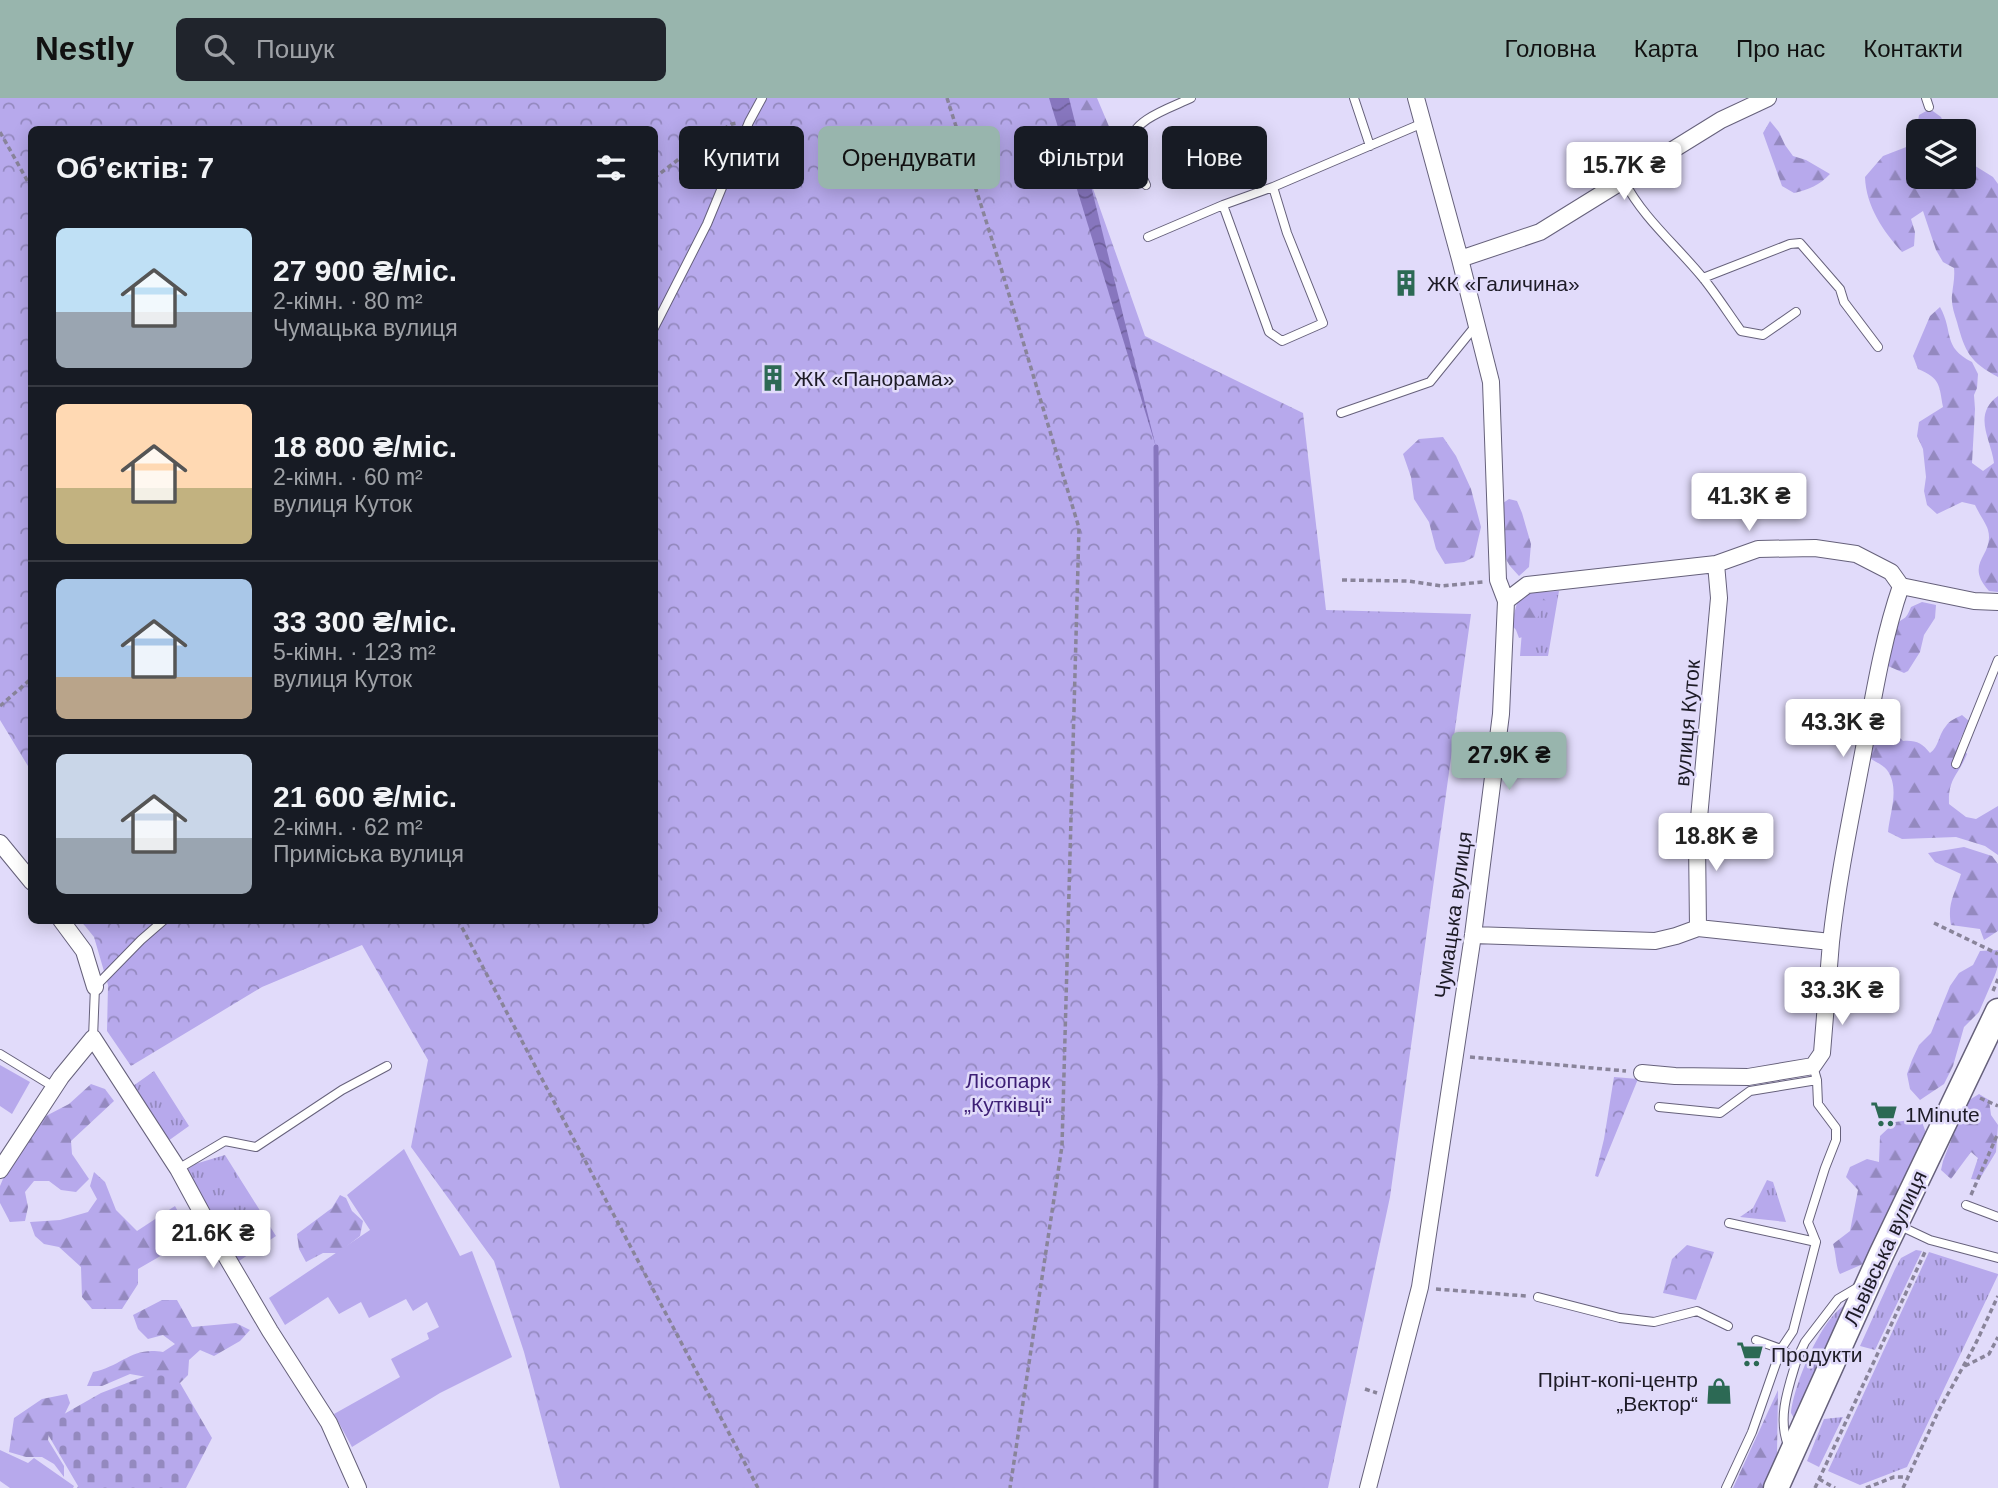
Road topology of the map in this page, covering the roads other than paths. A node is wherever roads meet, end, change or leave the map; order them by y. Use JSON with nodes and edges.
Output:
{"nodes":[{"id":1,"x":762,"y":98,"type":"edge"},
{"id":2,"x":1191,"y":98,"type":"edge"},
{"id":3,"x":1354,"y":98,"type":"edge"},
{"id":4,"x":1416,"y":98,"type":"edge"},
{"id":5,"x":1768,"y":98,"type":"edge"},
{"id":6,"x":1424,"y":123,"type":"junction"},
{"id":7,"x":1137,"y":126,"type":"edge"},
{"id":8,"x":1370,"y":145,"type":"junction"},
{"id":9,"x":1624,"y":181,"type":"junction"},
{"id":10,"x":1273,"y":187,"type":"junction"},
{"id":11,"x":1223,"y":205,"type":"junction"},
{"id":12,"x":1148,"y":237,"type":"dead end"},
{"id":13,"x":1461,"y":259,"type":"junction"},
{"id":14,"x":1703,"y":278,"type":"junction"},
{"id":15,"x":1796,"y":312,"type":"dead end"},
{"id":16,"x":658,"y":320,"type":"edge"},
{"id":17,"x":1477,"y":324,"type":"junction"},
{"id":18,"x":1878,"y":347,"type":"dead end"},
{"id":19,"x":1341,"y":413,"type":"dead end"},
{"id":20,"x":1716,"y":564,"type":"junction"},
{"id":21,"x":1900,"y":586,"type":"junction"},
{"id":22,"x":1506,"y":601,"type":"junction"},
{"id":23,"x":1998,"y":602,"type":"edge"},
{"id":24,"x":1998,"y":660,"type":"edge"},
{"id":25,"x":1956,"y":764,"type":"dead end"},
{"id":26,"x":0,"y":843,"type":"edge"},
{"id":27,"x":28,"y":877,"type":"edge"},
{"id":28,"x":64,"y":924,"type":"edge"},
{"id":29,"x":159,"y":924,"type":"edge"},
{"id":30,"x":1698,"y":928,"type":"junction"},
{"id":31,"x":1473,"y":935,"type":"junction"},
{"id":32,"x":1830,"y":942,"type":"junction"},
{"id":33,"x":94,"y":987,"type":"junction"},
{"id":34,"x":1998,"y":1011,"type":"edge"},
{"id":35,"x":93,"y":1038,"type":"junction"},
{"id":36,"x":0,"y":1054,"type":"edge"},
{"id":37,"x":387,"y":1066,"type":"dead end"},
{"id":38,"x":1642,"y":1073,"type":"road end"},
{"id":39,"x":1815,"y":1073,"type":"junction"},
{"id":40,"x":54,"y":1087,"type":"junction"},
{"id":41,"x":1658,"y":1107,"type":"dead end"},
{"id":42,"x":178,"y":1169,"type":"junction"},
{"id":43,"x":0,"y":1170,"type":"edge"},
{"id":44,"x":1966,"y":1205,"type":"road end"},
{"id":45,"x":1998,"y":1217,"type":"edge"},
{"id":46,"x":1729,"y":1223,"type":"dead end"},
{"id":47,"x":1896,"y":1223,"type":"junction"},
{"id":48,"x":1816,"y":1242,"type":"junction"},
{"id":49,"x":1998,"y":1258,"type":"edge"},
{"id":50,"x":1869,"y":1282,"type":"junction"},
{"id":51,"x":1538,"y":1297,"type":"road end"},
{"id":52,"x":1728,"y":1326,"type":"dead end"},
{"id":53,"x":1756,"y":1340,"type":"dead end"},
{"id":54,"x":1781,"y":1349,"type":"junction"},
{"id":55,"x":1797,"y":1359,"type":"junction"},
{"id":56,"x":1792,"y":1454,"type":"junction"},
{"id":57,"x":358,"y":1488,"type":"edge"},
{"id":58,"x":1368,"y":1488,"type":"edge"},
{"id":59,"x":1726,"y":1488,"type":"edge"},
{"id":60,"x":1776,"y":1488,"type":"edge"}],
"edges":[{"from":1,"to":16,"type":"lane"},
{"from":2,"to":7,"type":"lane"},
{"from":3,"to":8,"type":"lane"},
{"from":4,"to":6,"type":"street","name":"Чумацька вулиця"},
{"from":5,"to":9,"type":"street"},
{"from":6,"to":8,"type":"lane"},
{"from":6,"to":13,"type":"street","name":"Чумацька вулиця"},
{"from":8,"to":10,"type":"lane"},
{"from":9,"to":13,"type":"street"},
{"from":9,"to":14,"type":"lane"},
{"from":10,"to":11,"type":"lane"},
{"from":10,"to":11,"type":"lane"},
{"from":11,"to":12,"type":"lane"},
{"from":13,"to":17,"type":"street","name":"Чумацька вулиця"},
{"from":14,"to":15,"type":"lane"},
{"from":14,"to":18,"type":"lane"},
{"from":17,"to":19,"type":"lane"},
{"from":17,"to":22,"type":"street","name":"Чумацька вулиця"},
{"from":20,"to":21,"type":"street"},
{"from":20,"to":22,"type":"street"},
{"from":20,"to":30,"type":"street","name":"вулиця Куток"},
{"from":21,"to":23,"type":"street"},
{"from":21,"to":32,"type":"street"},
{"from":22,"to":31,"type":"street","name":"Чумацька вулиця"},
{"from":24,"to":25,"type":"lane"},
{"from":26,"to":27,"type":"street"},
{"from":28,"to":33,"type":"street"},
{"from":29,"to":33,"type":"lane"},
{"from":30,"to":31,"type":"street"},
{"from":30,"to":32,"type":"street"},
{"from":31,"to":58,"type":"street","name":"Чумацька вулиця"},
{"from":32,"to":39,"type":"street"},
{"from":33,"to":35,"type":"lane"},
{"from":34,"to":47,"type":"main road","name":"Львівська вулиця"},
{"from":35,"to":40,"type":"street"},
{"from":35,"to":42,"type":"street"},
{"from":36,"to":40,"type":"lane"},
{"from":37,"to":42,"type":"lane"},
{"from":38,"to":39,"type":"street"},
{"from":39,"to":41,"type":"lane"},
{"from":39,"to":48,"type":"lane"},
{"from":40,"to":43,"type":"street"},
{"from":42,"to":57,"type":"street"},
{"from":44,"to":45,"type":"lane"},
{"from":46,"to":48,"type":"lane"},
{"from":47,"to":49,"type":"lane"},
{"from":47,"to":50,"type":"main road","name":"Львівська вулиця"},
{"from":48,"to":54,"type":"lane"},
{"from":50,"to":55,"type":"lane"},
{"from":50,"to":56,"type":"main road","name":"Львівська вулиця"},
{"from":51,"to":52,"type":"lane"},
{"from":53,"to":54,"type":"lane"},
{"from":54,"to":55,"type":"lane"},
{"from":54,"to":59,"type":"lane"},
{"from":55,"to":56,"type":"lane"},
{"from":56,"to":60,"type":"main road","name":"Львівська вулиця"}]}
